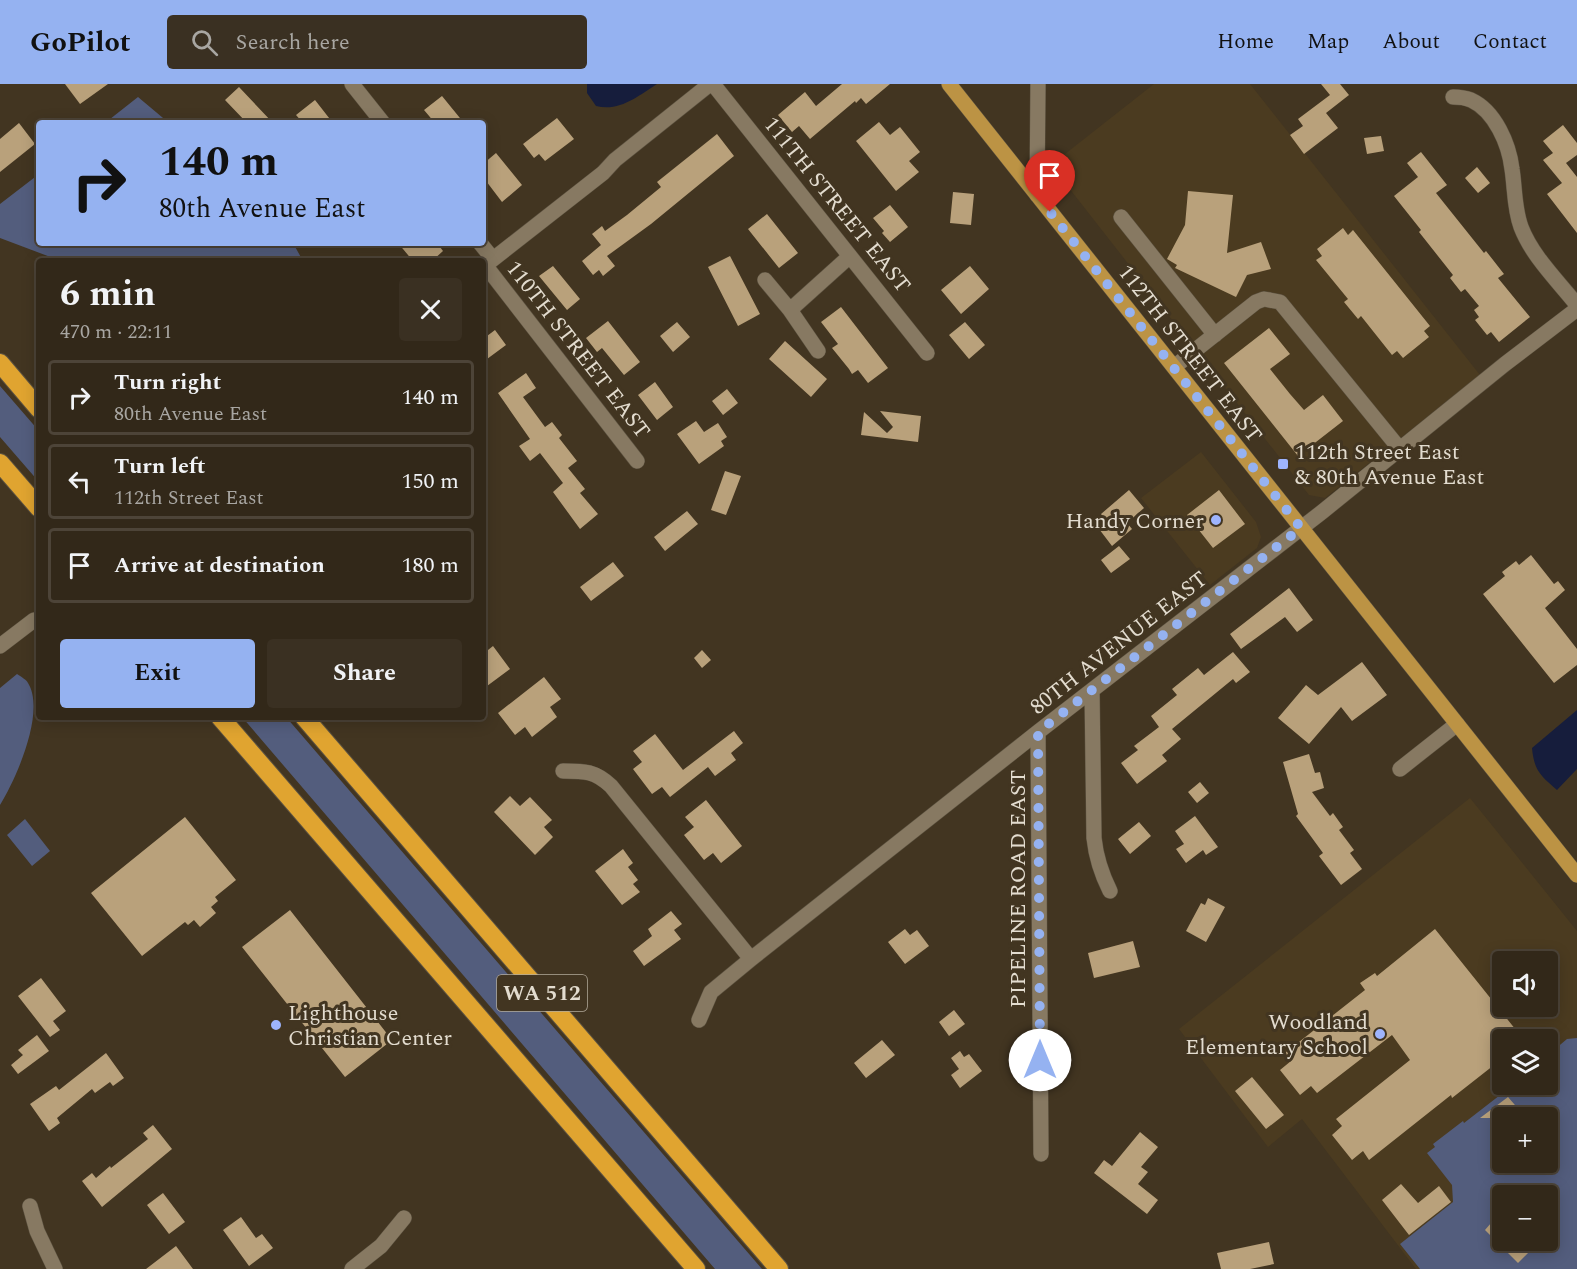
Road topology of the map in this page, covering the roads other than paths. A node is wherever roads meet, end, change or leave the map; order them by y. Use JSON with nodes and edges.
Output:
{"nodes":[{"id":1,"x":352,"y":84,"type":"edge"},
{"id":2,"x":712,"y":84,"type":"edge"},
{"id":3,"x":949,"y":84,"type":"edge"},
{"id":4,"x":1038,"y":84,"type":"edge"},
{"id":5,"x":1453,"y":97,"type":"dead end"},
{"id":6,"x":381,"y":120,"type":"edge"},
{"id":7,"x":1037,"y":195,"type":"junction"},
{"id":8,"x":1122,"y":217,"type":"dead end"},
{"id":9,"x":850,"y":256,"type":"junction"},
{"id":10,"x":487,"y":263,"type":"edge"},
{"id":11,"x":765,"y":280,"type":"dead end"},
{"id":12,"x":1577,"y":307,"type":"edge"},
{"id":13,"x":790,"y":310,"type":"junction"},
{"id":14,"x":1215,"y":335,"type":"junction"},
{"id":15,"x":818,"y":351,"type":"dead end"},
{"id":16,"x":927,"y":353,"type":"dead end"},
{"id":17,"x":0,"y":363,"type":"edge"},
{"id":18,"x":1174,"y":368,"type":"junction"},
{"id":19,"x":36,"y":405,"type":"edge"},
{"id":20,"x":1399,"y":448,"type":"junction"},
{"id":21,"x":638,"y":461,"type":"dead end"},
{"id":22,"x":0,"y":463,"type":"edge"},
{"id":23,"x":36,"y":505,"type":"edge"},
{"id":24,"x":1301,"y":528,"type":"junction"},
{"id":25,"x":34,"y":620,"type":"dead end"},
{"id":26,"x":0,"y":646,"type":"edge"},
{"id":27,"x":1092,"y":690,"type":"junction"},
{"id":28,"x":223,"y":720,"type":"edge"},
{"id":29,"x":307,"y":720,"type":"edge"},
{"id":30,"x":1457,"y":724,"type":"junction"},
{"id":31,"x":1038,"y":732,"type":"junction"},
{"id":32,"x":1400,"y":769,"type":"dead end"},
{"id":33,"x":563,"y":771,"type":"dead end"},
{"id":34,"x":1577,"y":875,"type":"edge"},
{"id":35,"x":1110,"y":891,"type":"dead end"},
{"id":36,"x":751,"y":959,"type":"junction"},
{"id":37,"x":699,"y":1020,"type":"dead end"},
{"id":38,"x":1041,"y":1154,"type":"dead end"},
{"id":39,"x":30,"y":1206,"type":"dead end"},
{"id":40,"x":404,"y":1218,"type":"dead end"},
{"id":41,"x":55,"y":1269,"type":"edge"},
{"id":42,"x":352,"y":1269,"type":"edge"},
{"id":43,"x":696,"y":1269,"type":"edge"},
{"id":44,"x":779,"y":1269,"type":"edge"}],
"edges":[{"from":1,"to":6,"type":"street"},
{"from":2,"to":9,"type":"street","name":"111TH STREET EAST"},
{"from":2,"to":10,"type":"street"},
{"from":3,"to":7,"type":"main road","name":"112TH STREET EAST"},
{"from":4,"to":7,"type":"street"},
{"from":5,"to":12,"type":"street"},
{"from":7,"to":18,"type":"main road","name":"112TH STREET EAST"},
{"from":8,"to":14,"type":"street"},
{"from":9,"to":13,"type":"street"},
{"from":9,"to":16,"type":"street","name":"111TH STREET EAST"},
{"from":10,"to":21,"type":"street","name":"110TH STREET EAST"},
{"from":11,"to":13,"type":"street"},
{"from":12,"to":20,"type":"street","name":"80TH AVENUE EAST"},
{"from":13,"to":15,"type":"street"},
{"from":14,"to":18,"type":"street"},
{"from":14,"to":20,"type":"street"},
{"from":17,"to":19,"type":"highway"},
{"from":18,"to":24,"type":"main road","name":"112TH STREET EAST"},
{"from":20,"to":24,"type":"street","name":"80TH AVENUE EAST"},
{"from":22,"to":23,"type":"highway"},
{"from":24,"to":27,"type":"street","name":"80TH AVENUE EAST"},
{"from":24,"to":30,"type":"main road","name":"112TH STREET EAST"},
{"from":25,"to":26,"type":"street"},
{"from":27,"to":31,"type":"street","name":"80TH AVENUE EAST"},
{"from":27,"to":35,"type":"street"},
{"from":28,"to":43,"type":"highway","number":"WA 512"},
{"from":29,"to":44,"type":"highway","number":"WA 512"},
{"from":30,"to":32,"type":"street"},
{"from":30,"to":34,"type":"main road","name":"112TH STREET EAST"},
{"from":31,"to":36,"type":"street","name":"80TH AVENUE EAST"},
{"from":31,"to":38,"type":"street","name":"PIPELINE ROAD EAST"},
{"from":33,"to":36,"type":"street"},
{"from":36,"to":37,"type":"street","name":"80TH AVENUE EAST"},
{"from":39,"to":41,"type":"street"},
{"from":40,"to":42,"type":"street"}]}
